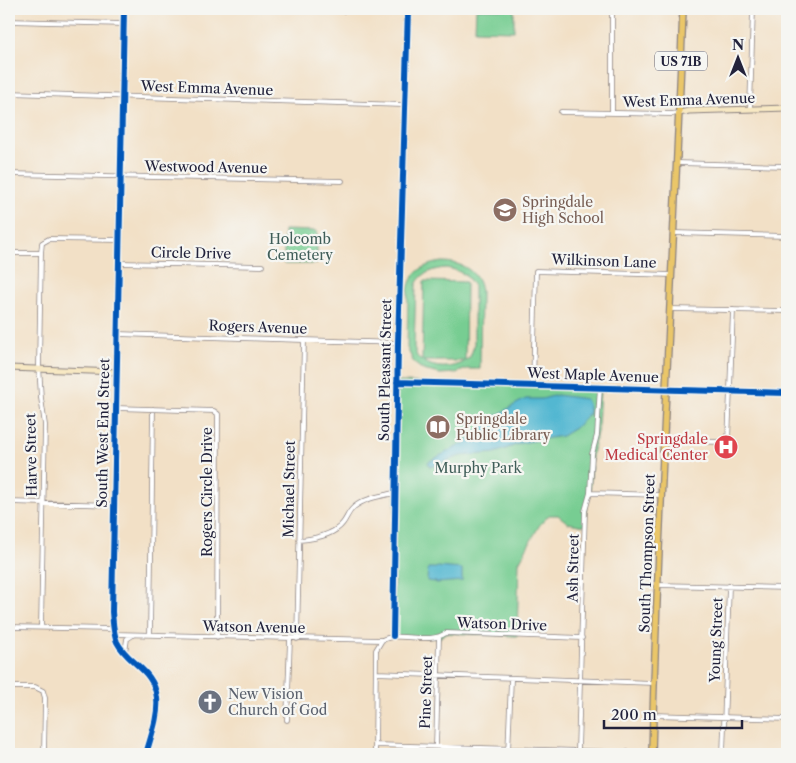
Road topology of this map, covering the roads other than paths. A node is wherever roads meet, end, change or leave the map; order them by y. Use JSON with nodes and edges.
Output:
{"nodes":[{"id":1,"x":124,"y":9,"type":"edge"},
{"id":2,"x":338,"y":9,"type":"edge"},
{"id":3,"x":408,"y":9,"type":"edge"},
{"id":4,"x":612,"y":9,"type":"edge"},
{"id":5,"x":682,"y":9,"type":"edge"},
{"id":6,"x":752,"y":9,"type":"edge"},
{"id":7,"x":343,"y":11,"type":"dead end"},
{"id":8,"x":9,"y":21,"type":"edge"},
{"id":9,"x":124,"y":24,"type":"junction"},
{"id":10,"x":9,"y":93,"type":"edge"},
{"id":11,"x":122,"y":96,"type":"junction"},
{"id":12,"x":404,"y":105,"type":"junction"},
{"id":13,"x":787,"y":108,"type":"edge"},
{"id":14,"x":750,"y":109,"type":"junction"},
{"id":15,"x":561,"y":112,"type":"dead end"},
{"id":16,"x":612,"y":113,"type":"junction"},
{"id":17,"x":679,"y":113,"type":"junction"},
{"id":18,"x":677,"y":163,"type":"junction"},
{"id":19,"x":787,"y":166,"type":"edge"},
{"id":20,"x":9,"y":174,"type":"edge"},
{"id":21,"x":121,"y":176,"type":"junction"},
{"id":22,"x":342,"y":181,"type":"dead end"},
{"id":23,"x":674,"y":232,"type":"junction"},
{"id":24,"x":787,"y":236,"type":"edge"},
{"id":25,"x":120,"y":240,"type":"junction"},
{"id":26,"x":9,"y":253,"type":"edge"},
{"id":27,"x":41,"y":253,"type":"junction"},
{"id":28,"x":120,"y":263,"type":"junction"},
{"id":29,"x":262,"y":266,"type":"dead end"},
{"id":30,"x":672,"y":275,"type":"junction"},
{"id":31,"x":670,"y":308,"type":"junction"},
{"id":32,"x":733,"y":310,"type":"junction"},
{"id":33,"x":787,"y":312,"type":"edge"},
{"id":34,"x":118,"y":334,"type":"junction"},
{"id":35,"x":304,"y":340,"type":"junction"},
{"id":36,"x":398,"y":343,"type":"junction"},
{"id":37,"x":9,"y":368,"type":"edge"},
{"id":38,"x":40,"y":369,"type":"junction"},
{"id":39,"x":117,"y":372,"type":"junction"},
{"id":40,"x":397,"y":382,"type":"junction"},
{"id":41,"x":533,"y":385,"type":"junction"},
{"id":42,"x":600,"y":387,"type":"junction"},
{"id":43,"x":666,"y":390,"type":"junction"},
{"id":44,"x":730,"y":392,"type":"junction"},
{"id":45,"x":787,"y":393,"type":"edge"},
{"id":46,"x":116,"y":408,"type":"junction"},
{"id":47,"x":153,"y":409,"type":"junction"},
{"id":48,"x":664,"y":441,"type":"junction"},
{"id":49,"x":590,"y":492,"type":"junction"},
{"id":50,"x":394,"y":493,"type":"junction"},
{"id":51,"x":662,"y":495,"type":"junction"},
{"id":52,"x":9,"y":502,"type":"edge"},
{"id":53,"x":43,"y":503,"type":"junction"},
{"id":54,"x":114,"y":505,"type":"junction"},
{"id":55,"x":300,"y":540,"type":"junction"},
{"id":56,"x":658,"y":585,"type":"junction"},
{"id":57,"x":729,"y":586,"type":"junction"},
{"id":58,"x":787,"y":588,"type":"edge"},
{"id":59,"x":9,"y":626,"type":"edge"},
{"id":60,"x":41,"y":627,"type":"junction"},
{"id":61,"x":114,"y":631,"type":"junction"},
{"id":62,"x":135,"y":634,"type":"junction"},
{"id":63,"x":150,"y":635,"type":"junction"},
{"id":64,"x":393,"y":636,"type":"junction"},
{"id":65,"x":217,"y":637,"type":"junction"},
{"id":66,"x":439,"y":638,"type":"junction"},
{"id":67,"x":582,"y":638,"type":"junction"},
{"id":68,"x":290,"y":639,"type":"junction"},
{"id":69,"x":298,"y":639,"type":"junction"},
{"id":70,"x":382,"y":640,"type":"junction"},
{"id":71,"x":124,"y":652,"type":"junction"},
{"id":72,"x":376,"y":674,"type":"junction"},
{"id":73,"x":438,"y":676,"type":"junction"},
{"id":74,"x":511,"y":679,"type":"junction"},
{"id":75,"x":581,"y":681,"type":"junction"},
{"id":76,"x":654,"y":684,"type":"junction"},
{"id":77,"x":9,"y":687,"type":"edge"},
{"id":78,"x":787,"y":709,"type":"edge"},
{"id":79,"x":653,"y":715,"type":"junction"},
{"id":80,"x":724,"y":717,"type":"junction"},
{"id":81,"x":787,"y":719,"type":"edge"},
{"id":82,"x":287,"y":720,"type":"dead end"},
{"id":83,"x":375,"y":745,"type":"junction"},
{"id":84,"x":436,"y":746,"type":"junction"},
{"id":85,"x":508,"y":748,"type":"junction"},
{"id":86,"x":578,"y":750,"type":"junction"},
{"id":87,"x":652,"y":753,"type":"edge"},
{"id":88,"x":44,"y":754,"type":"edge"},
{"id":89,"x":146,"y":754,"type":"edge"},
{"id":90,"x":375,"y":754,"type":"edge"},
{"id":91,"x":508,"y":754,"type":"edge"},
{"id":92,"x":723,"y":754,"type":"edge"},
{"id":93,"x":786,"y":754,"type":"edge"}],
"edges":[{"from":1,"to":9,"type":"street","name":"South West End Street"},
{"from":2,"to":7,"type":"street"},
{"from":3,"to":12,"type":"street","name":"South Pleasant Street"},
{"from":4,"to":16,"type":"street"},
{"from":5,"to":17,"type":"main road","number":"US 71B"},
{"from":6,"to":14,"type":"street"},
{"from":8,"to":9,"type":"street"},
{"from":9,"to":11,"type":"street","name":"South West End Street"},
{"from":10,"to":11,"type":"street","name":"West Emma Avenue"},
{"from":11,"to":12,"type":"street","name":"West Emma Avenue"},
{"from":11,"to":21,"type":"street","name":"South West End Street"},
{"from":12,"to":36,"type":"street","name":"South Pleasant Street"},
{"from":13,"to":14,"type":"street","name":"West Emma Avenue"},
{"from":14,"to":17,"type":"street","name":"West Emma Avenue"},
{"from":15,"to":16,"type":"street","name":"West Emma Avenue"},
{"from":16,"to":17,"type":"street","name":"West Emma Avenue"},
{"from":17,"to":18,"type":"main road","name":"South Thompson Street","number":"US 71B"},
{"from":18,"to":19,"type":"street"},
{"from":18,"to":23,"type":"main road","name":"South Thompson Street","number":"US 71B"},
{"from":20,"to":21,"type":"street","name":"Westwood Avenue"},
{"from":21,"to":22,"type":"street","name":"Westwood Avenue"},
{"from":21,"to":25,"type":"street","name":"South West End Street"},
{"from":23,"to":24,"type":"street"},
{"from":23,"to":30,"type":"main road","name":"South Thompson Street","number":"US 71B"},
{"from":25,"to":27,"type":"street"},
{"from":25,"to":28,"type":"street","name":"South West End Street"},
{"from":26,"to":27,"type":"street"},
{"from":27,"to":38,"type":"street","name":"Harve Street"},
{"from":28,"to":29,"type":"street","name":"Circle Drive"},
{"from":28,"to":34,"type":"street","name":"South West End Street"},
{"from":30,"to":31,"type":"main road","name":"South Thompson Street","number":"US 71B"},
{"from":30,"to":41,"type":"street","name":"Wilkinson Lane"},
{"from":31,"to":32,"type":"street"},
{"from":31,"to":43,"type":"main road","name":"South Thompson Street","number":"US 71B"},
{"from":32,"to":33,"type":"street"},
{"from":32,"to":44,"type":"street"},
{"from":34,"to":35,"type":"street","name":"Rogers Avenue"},
{"from":34,"to":39,"type":"street","name":"South West End Street"},
{"from":35,"to":36,"type":"street","name":"Rogers Avenue"},
{"from":35,"to":55,"type":"street","name":"Michael Street"},
{"from":36,"to":40,"type":"street","name":"South Pleasant Street"},
{"from":37,"to":38,"type":"street"},
{"from":38,"to":39,"type":"street"},
{"from":38,"to":53,"type":"street","name":"Harve Street"},
{"from":39,"to":46,"type":"street","name":"South West End Street"},
{"from":40,"to":41,"type":"street","name":"West Maple Avenue"},
{"from":40,"to":50,"type":"street","name":"South Pleasant Street"},
{"from":41,"to":42,"type":"street","name":"West Maple Avenue"},
{"from":42,"to":43,"type":"street","name":"West Maple Avenue"},
{"from":42,"to":49,"type":"street","name":"Ash Street"},
{"from":43,"to":44,"type":"street","name":"West Maple Avenue"},
{"from":43,"to":48,"type":"main road","name":"South Thompson Street","number":"US 71B"},
{"from":44,"to":45,"type":"street","name":"West Maple Avenue"},
{"from":44,"to":48,"type":"street"},
{"from":46,"to":47,"type":"street","name":"Rogers Circle Drive"},
{"from":46,"to":54,"type":"street","name":"South West End Street"},
{"from":47,"to":63,"type":"street"},
{"from":47,"to":65,"type":"street","name":"Rogers Circle Drive"},
{"from":48,"to":51,"type":"main road","name":"South Thompson Street","number":"US 71B"},
{"from":49,"to":51,"type":"street"},
{"from":49,"to":67,"type":"street","name":"Ash Street"},
{"from":50,"to":55,"type":"street"},
{"from":50,"to":64,"type":"street","name":"South Pleasant Street"},
{"from":51,"to":56,"type":"main road","name":"South Thompson Street","number":"US 71B"},
{"from":52,"to":53,"type":"street"},
{"from":53,"to":54,"type":"street"},
{"from":53,"to":60,"type":"street","name":"Harve Street"},
{"from":54,"to":61,"type":"street","name":"South West End Street"},
{"from":55,"to":69,"type":"street","name":"Michael Street"},
{"from":56,"to":57,"type":"street"},
{"from":56,"to":76,"type":"main road","name":"South Thompson Street","number":"US 71B"},
{"from":57,"to":58,"type":"street"},
{"from":57,"to":80,"type":"street","name":"Young Street"},
{"from":59,"to":60,"type":"street","name":"Watson Avenue"},
{"from":60,"to":61,"type":"street","name":"Watson Avenue"},
{"from":61,"to":62,"type":"street","name":"Watson Avenue"},
{"from":61,"to":71,"type":"street","name":"South West End Street"},
{"from":62,"to":63,"type":"street","name":"Watson Avenue"},
{"from":62,"to":71,"type":"street"},
{"from":63,"to":65,"type":"street","name":"Watson Avenue"},
{"from":64,"to":66,"type":"street","name":"Watson Drive"},
{"from":64,"to":70,"type":"street","name":"Watson Avenue"},
{"from":65,"to":68,"type":"street","name":"Watson Avenue"},
{"from":66,"to":67,"type":"street","name":"Watson Drive"},
{"from":66,"to":73,"type":"street","name":"Pine Street"},
{"from":67,"to":75,"type":"street","name":"Ash Street"},
{"from":68,"to":69,"type":"street","name":"Watson Avenue"},
{"from":68,"to":82,"type":"street"},
{"from":69,"to":70,"type":"street","name":"Watson Avenue"},
{"from":70,"to":72,"type":"street"},
{"from":71,"to":89,"type":"street","name":"South West End Street"},
{"from":72,"to":73,"type":"street"},
{"from":72,"to":83,"type":"street"},
{"from":73,"to":74,"type":"street"},
{"from":73,"to":84,"type":"street","name":"Pine Street"},
{"from":74,"to":75,"type":"street"},
{"from":74,"to":85,"type":"street"},
{"from":75,"to":76,"type":"street"},
{"from":75,"to":86,"type":"street","name":"Ash Street"},
{"from":76,"to":79,"type":"main road","name":"South Thompson Street","number":"US 71B"},
{"from":77,"to":88,"type":"street"},
{"from":78,"to":81,"type":"street"},
{"from":79,"to":80,"type":"street"},
{"from":79,"to":87,"type":"main road","name":"South Thompson Street","number":"US 71B"},
{"from":80,"to":81,"type":"street"},
{"from":80,"to":92,"type":"street","name":"Young Street"},
{"from":81,"to":93,"type":"street"},
{"from":83,"to":84,"type":"street"},
{"from":83,"to":90,"type":"street"},
{"from":84,"to":85,"type":"street"},
{"from":85,"to":86,"type":"street"},
{"from":85,"to":91,"type":"street"},
{"from":86,"to":87,"type":"street"}]}
